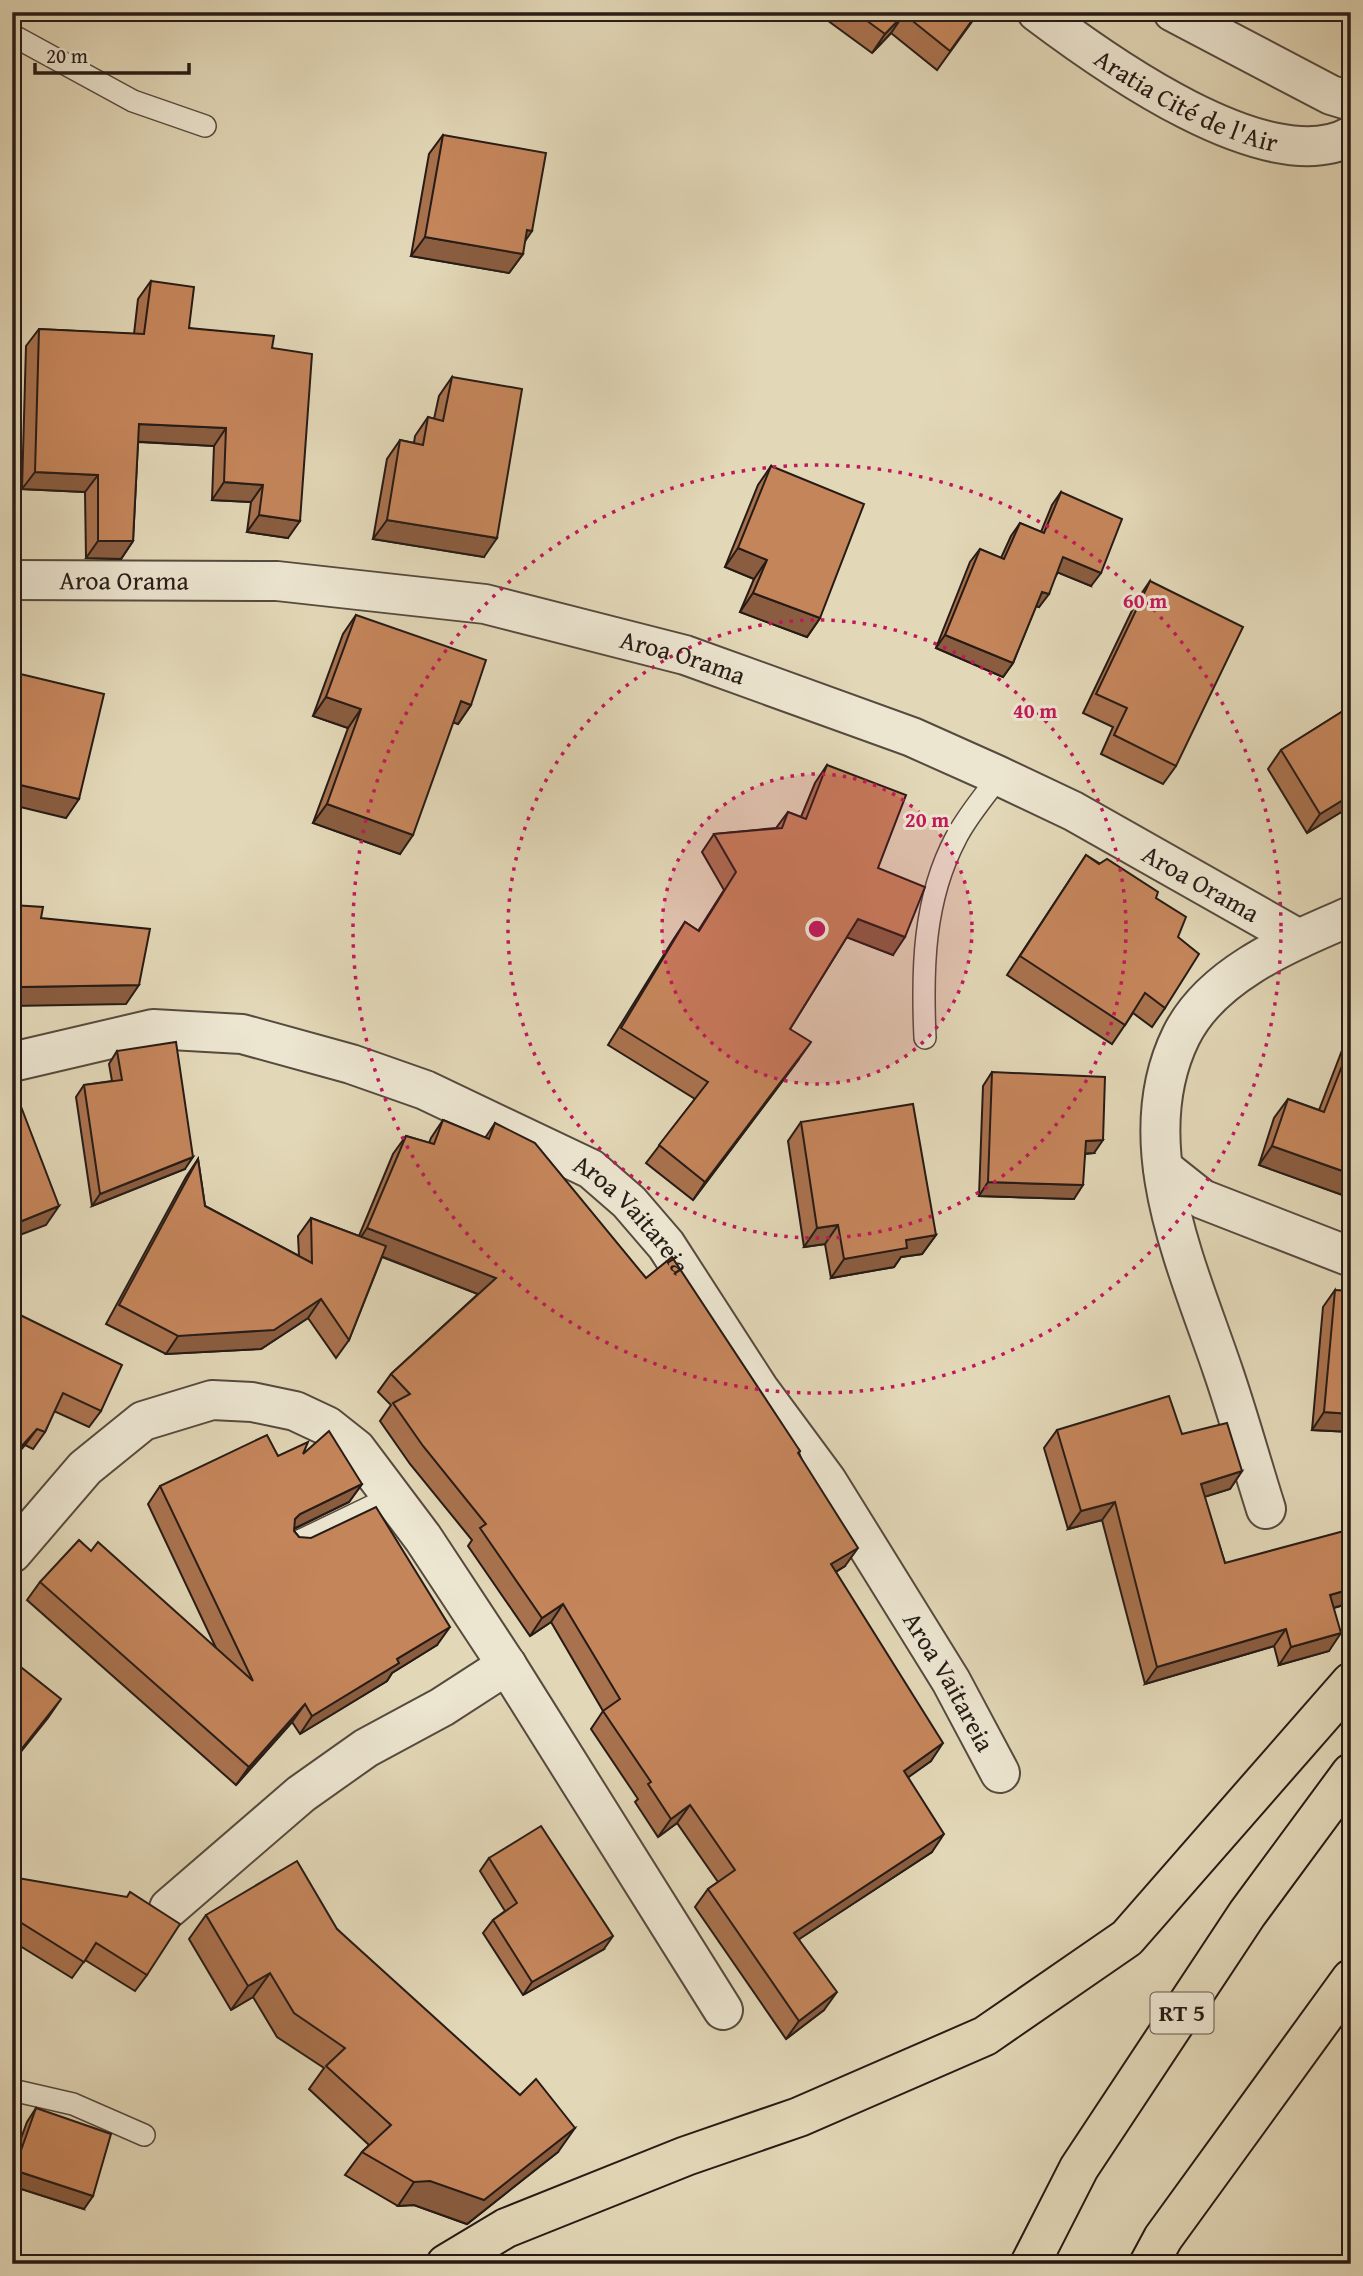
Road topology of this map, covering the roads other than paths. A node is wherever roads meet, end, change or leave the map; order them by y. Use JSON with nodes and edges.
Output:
{"nodes":[{"id":1,"x":1037,"y":12,"type":"edge"},
{"id":2,"x":1173,"y":12,"type":"edge"},
{"id":3,"x":12,"y":35,"type":"edge"},
{"id":4,"x":1351,"y":102,"type":"edge"},
{"id":5,"x":205,"y":126,"type":"dead end"},
{"id":6,"x":1351,"y":136,"type":"edge"},
{"id":7,"x":12,"y":580,"type":"edge"},
{"id":8,"x":999,"y":776,"type":"junction"},
{"id":9,"x":1351,"y":916,"type":"edge"},
{"id":10,"x":1299,"y":939,"type":"junction"},
{"id":11,"x":925,"y":1038,"type":"dead end"},
{"id":12,"x":12,"y":1062,"type":"edge"},
{"id":13,"x":1163,"y":1168,"type":"junction"},
{"id":14,"x":1351,"y":1257,"type":"edge"},
{"id":15,"x":393,"y":1496,"type":"junction"},
{"id":16,"x":1266,"y":1509,"type":"dead end"},
{"id":17,"x":293,"y":1544,"type":"edge"},
{"id":18,"x":12,"y":1553,"type":"edge"},
{"id":19,"x":507,"y":1665,"type":"junction"},
{"id":20,"x":1351,"y":1682,"type":"edge"},
{"id":21,"x":1000,"y":1773,"type":"dead end"},
{"id":22,"x":1351,"y":1773,"type":"edge"},
{"id":23,"x":169,"y":1908,"type":"dead end"},
{"id":24,"x":1351,"y":1979,"type":"edge"},
{"id":25,"x":723,"y":2010,"type":"dead end"},
{"id":26,"x":12,"y":2090,"type":"edge"},
{"id":27,"x":144,"y":2135,"type":"dead end"},
{"id":28,"x":446,"y":2264,"type":"edge"},
{"id":29,"x":1030,"y":2264,"type":"edge"},
{"id":30,"x":1149,"y":2264,"type":"edge"}],
"edges":[{"from":1,"to":6,"type":"street","name":"Aratia Cité de l'Air"},
{"from":2,"to":4,"type":"street"},
{"from":3,"to":5,"type":"lane"},
{"from":7,"to":8,"type":"street","name":"Aroa Orama"},
{"from":8,"to":10,"type":"street","name":"Aroa Orama"},
{"from":8,"to":11,"type":"lane"},
{"from":9,"to":10,"type":"street","name":"Aroa Orama"},
{"from":10,"to":13,"type":"street","name":"Aroa Orama"},
{"from":12,"to":21,"type":"street","name":"Aroa Vaitareia"},
{"from":13,"to":14,"type":"street"},
{"from":13,"to":16,"type":"street","name":"Aroa Orama"},
{"from":15,"to":17,"type":"lane"},
{"from":15,"to":18,"type":"street"},
{"from":15,"to":19,"type":"street"},
{"from":19,"to":23,"type":"street"},
{"from":19,"to":25,"type":"street"},
{"from":20,"to":28,"type":"highway"},
{"from":22,"to":29,"type":"highway","number":"RT 5"},
{"from":24,"to":30,"type":"highway"},
{"from":26,"to":27,"type":"lane"}]}
